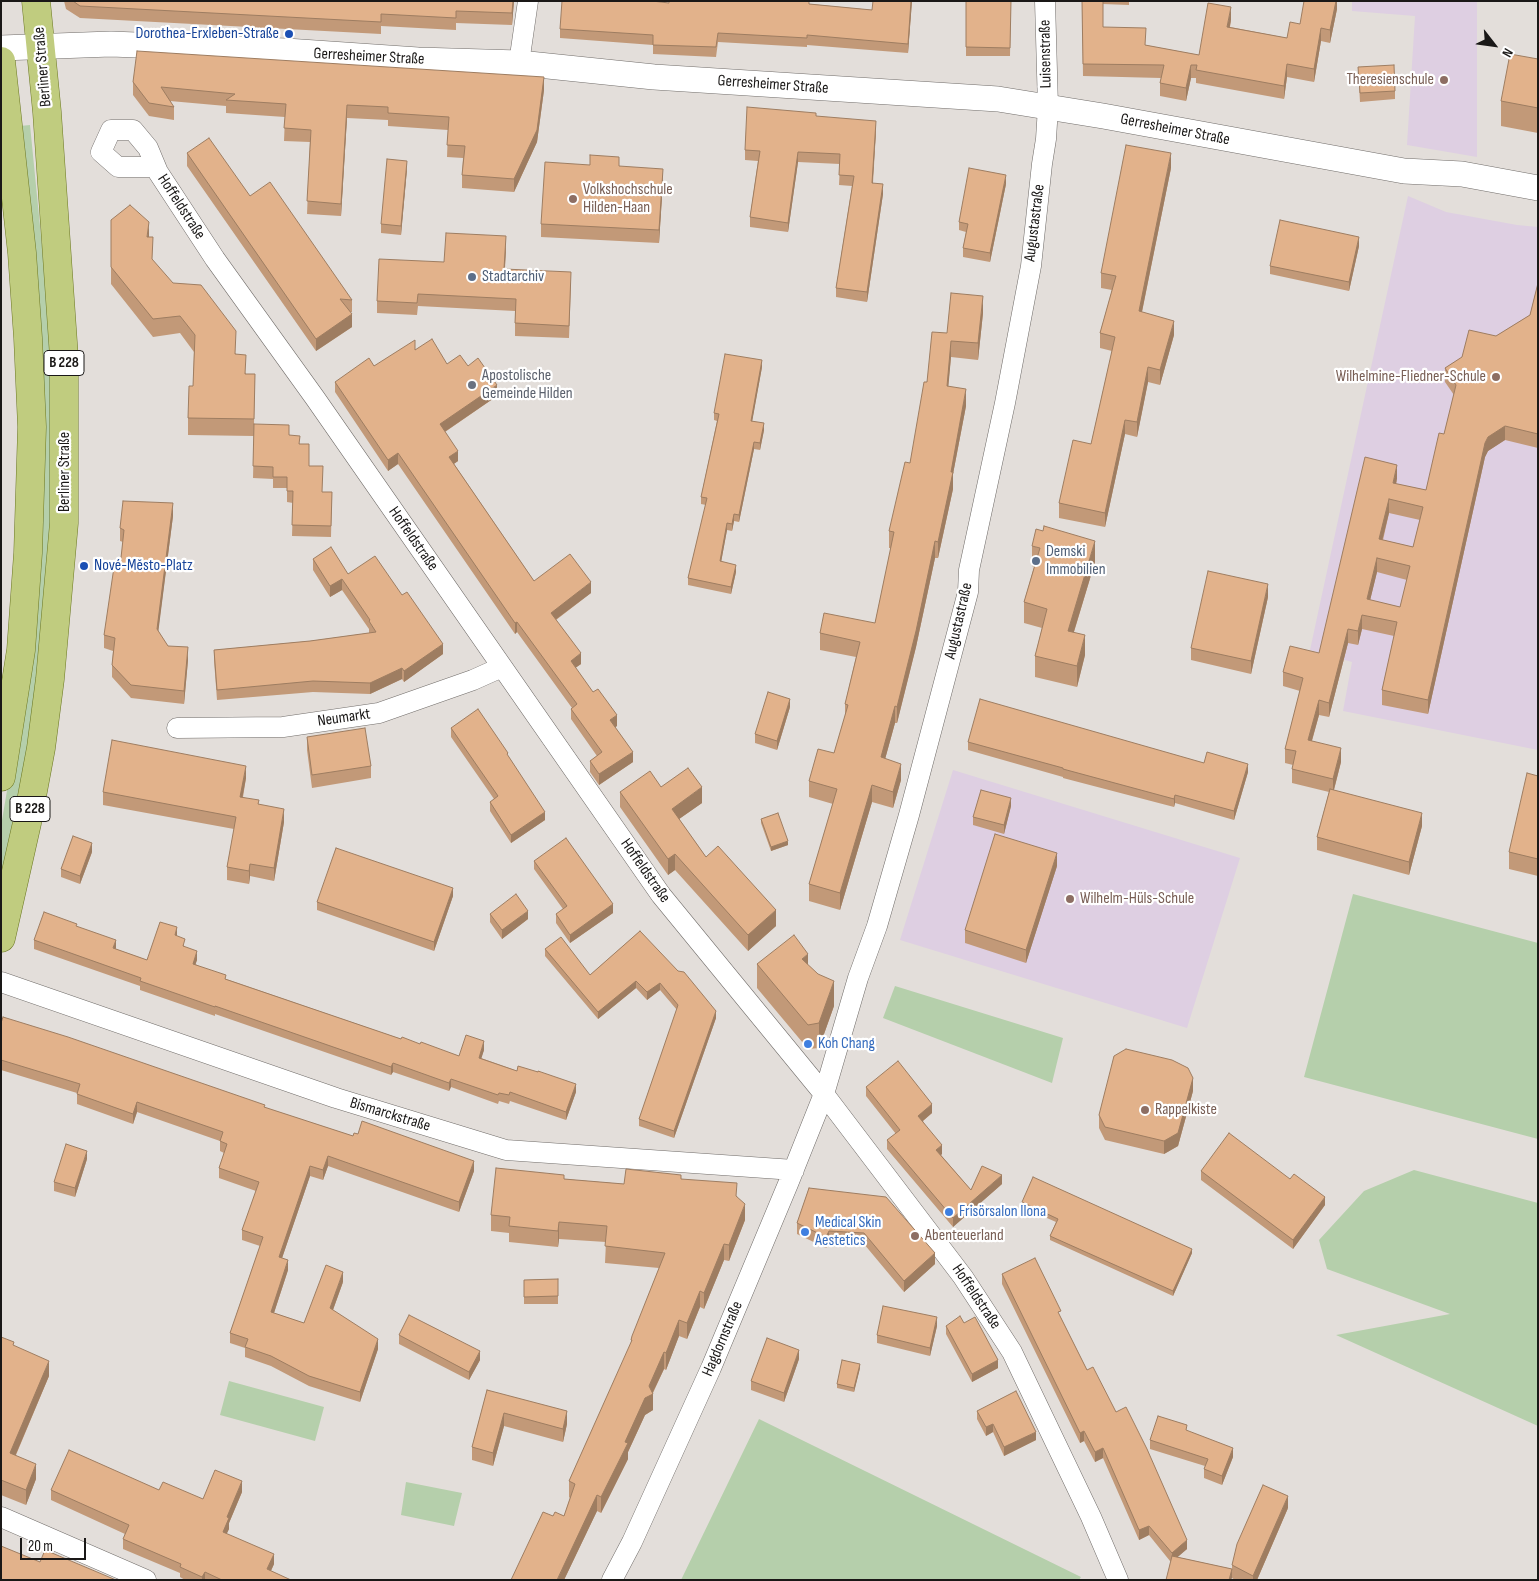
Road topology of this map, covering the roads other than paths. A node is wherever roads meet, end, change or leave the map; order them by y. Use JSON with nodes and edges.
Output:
{"nodes":[{"id":1,"x":36,"y":1,"type":"edge"},
{"id":2,"x":528,"y":1,"type":"edge"},
{"id":3,"x":1045,"y":1,"type":"edge"},
{"id":4,"x":42,"y":47,"type":"junction"},
{"id":5,"x":1,"y":48,"type":"edge"},
{"id":6,"x":1,"y":61,"type":"edge"},
{"id":7,"x":519,"y":63,"type":"junction"},
{"id":8,"x":1048,"y":107,"type":"junction"},
{"id":9,"x":156,"y":168,"type":"dead end"},
{"id":10,"x":1538,"y":188,"type":"edge"},
{"id":11,"x":502,"y":667,"type":"junction"},
{"id":12,"x":178,"y":728,"type":"dead end"},
{"id":13,"x":1,"y":777,"type":"edge"},
{"id":14,"x":1,"y":938,"type":"edge"},
{"id":15,"x":1,"y":982,"type":"edge"},
{"id":16,"x":824,"y":1094,"type":"junction"},
{"id":17,"x":794,"y":1170,"type":"junction"},
{"id":18,"x":1,"y":1517,"type":"edge"},
{"id":19,"x":146,"y":1580,"type":"edge"},
{"id":20,"x":612,"y":1580,"type":"edge"},
{"id":21,"x":1118,"y":1580,"type":"edge"}],
"edges":[{"from":1,"to":4,"type":"main road","name":"Berliner Straße","number":"B 228"},
{"from":2,"to":7,"type":"street"},
{"from":3,"to":8,"type":"street","name":"Luisenstraße"},
{"from":4,"to":5,"type":"street","name":"Gerresheimer Straße"},
{"from":4,"to":7,"type":"street","name":"Gerresheimer Straße"},
{"from":4,"to":14,"type":"main road","name":"Berliner Straße","number":"B 228"},
{"from":6,"to":13,"type":"main road","name":"Berliner Straße","number":"B 228"},
{"from":7,"to":8,"type":"street","name":"Gerresheimer Straße"},
{"from":8,"to":10,"type":"street","name":"Gerresheimer Straße"},
{"from":8,"to":16,"type":"street","name":"Augustastraße"},
{"from":9,"to":11,"type":"street","name":"Hoffeldstraße"},
{"from":11,"to":12,"type":"street","name":"Neumarkt"},
{"from":11,"to":16,"type":"street","name":"Hoffeldstraße"},
{"from":15,"to":17,"type":"street","name":"Bismarckstraße"},
{"from":16,"to":17,"type":"street","name":"Hagdornstraße"},
{"from":16,"to":21,"type":"street","name":"Hoffeldstraße"},
{"from":17,"to":20,"type":"street","name":"Hagdornstraße"},
{"from":18,"to":19,"type":"street"}]}
